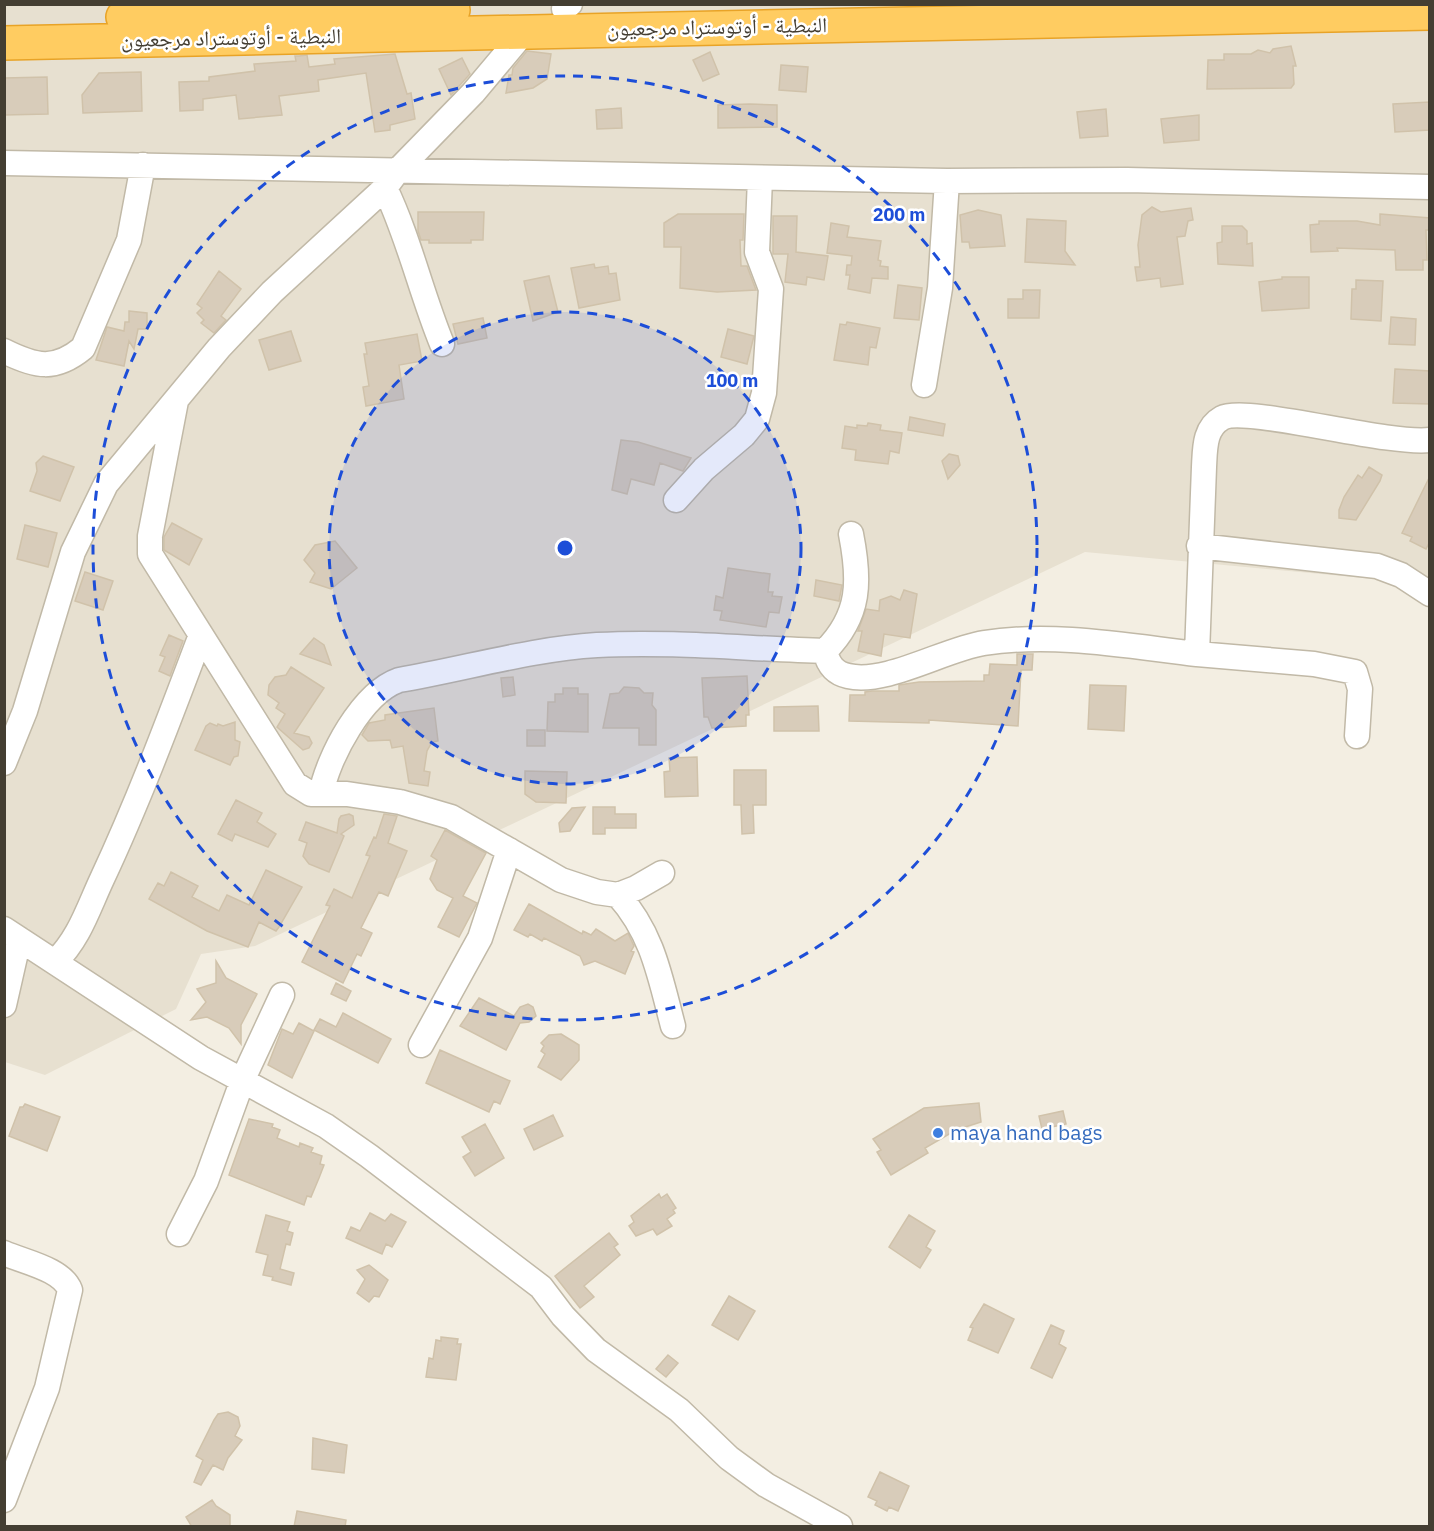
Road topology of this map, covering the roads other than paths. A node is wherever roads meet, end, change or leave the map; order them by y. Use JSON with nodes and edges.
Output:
{"nodes":[{"id":1,"x":704,"y":4,"type":"edge"},
{"id":2,"x":567,"y":7,"type":"edge"},
{"id":3,"x":1430,"y":13,"type":"edge"},
{"id":4,"x":4,"y":21,"type":"edge"},
{"id":5,"x":525,"y":31,"type":"junction"},
{"id":6,"x":4,"y":43,"type":"edge"},
{"id":7,"x":4,"y":163,"type":"edge"},
{"id":8,"x":143,"y":165,"type":"junction"},
{"id":9,"x":399,"y":169,"type":"junction"},
{"id":10,"x":760,"y":178,"type":"junction"},
{"id":11,"x":947,"y":181,"type":"junction"},
{"id":12,"x":1430,"y":187,"type":"edge"},
{"id":13,"x":385,"y":188,"type":"junction"},
{"id":14,"x":441,"y":344,"type":"dead end"},
{"id":15,"x":4,"y":351,"type":"edge"},
{"id":16,"x":924,"y":384,"type":"dead end"},
{"id":17,"x":176,"y":398,"type":"junction"},
{"id":18,"x":1430,"y":440,"type":"edge"},
{"id":19,"x":676,"y":500,"type":"dead end"},
{"id":20,"x":851,"y":534,"type":"dead end"},
{"id":21,"x":1199,"y":546,"type":"junction"},
{"id":22,"x":1430,"y":594,"type":"edge"},
{"id":23,"x":201,"y":635,"type":"junction"},
{"id":24,"x":825,"y":651,"type":"junction"},
{"id":25,"x":1197,"y":654,"type":"junction"},
{"id":26,"x":1358,"y":736,"type":"dead end"},
{"id":27,"x":4,"y":763,"type":"edge"},
{"id":28,"x":321,"y":794,"type":"junction"},
{"id":29,"x":509,"y":850,"type":"junction"},
{"id":30,"x":662,"y":873,"type":"dead end"},
{"id":31,"x":618,"y":895,"type":"junction"},
{"id":32,"x":12,"y":934,"type":"edge"},
{"id":33,"x":55,"y":962,"type":"junction"},
{"id":34,"x":282,"y":995,"type":"dead end"},
{"id":35,"x":4,"y":1005,"type":"edge"},
{"id":36,"x":673,"y":1026,"type":"dead end"},
{"id":37,"x":421,"y":1045,"type":"dead end"},
{"id":38,"x":243,"y":1079,"type":"junction"},
{"id":39,"x":179,"y":1234,"type":"dead end"},
{"id":40,"x":4,"y":1253,"type":"edge"},
{"id":41,"x":4,"y":1500,"type":"edge"},
{"id":42,"x":840,"y":1527,"type":"edge"}],
"edges":[{"from":1,"to":2,"type":"highway","name":"النبطية - أوتوستراد مرجعيون"},
{"from":2,"to":4,"type":"highway","name":"النبطية - أوتوستراد مرجعيون"},
{"from":3,"to":5,"type":"highway","name":"النبطية - أوتوستراد مرجعيون"},
{"from":5,"to":6,"type":"highway","name":"النبطية - أوتوستراد مرجعيون"},
{"from":5,"to":9,"type":"street"},
{"from":7,"to":8,"type":"street"},
{"from":8,"to":9,"type":"street"},
{"from":8,"to":15,"type":"street"},
{"from":9,"to":10,"type":"street"},
{"from":9,"to":13,"type":"street"},
{"from":10,"to":11,"type":"street"},
{"from":10,"to":19,"type":"street"},
{"from":11,"to":12,"type":"street"},
{"from":11,"to":16,"type":"street"},
{"from":13,"to":14,"type":"street"},
{"from":13,"to":17,"type":"street"},
{"from":17,"to":23,"type":"street"},
{"from":17,"to":27,"type":"street"},
{"from":18,"to":21,"type":"street"},
{"from":20,"to":24,"type":"street"},
{"from":21,"to":22,"type":"street"},
{"from":21,"to":25,"type":"street"},
{"from":23,"to":28,"type":"street"},
{"from":23,"to":33,"type":"street"},
{"from":24,"to":25,"type":"street"},
{"from":24,"to":28,"type":"street"},
{"from":25,"to":26,"type":"street"},
{"from":28,"to":29,"type":"street"},
{"from":29,"to":31,"type":"street"},
{"from":29,"to":37,"type":"street"},
{"from":30,"to":31,"type":"street"},
{"from":31,"to":36,"type":"street"},
{"from":32,"to":33,"type":"street"},
{"from":32,"to":35,"type":"street"},
{"from":33,"to":38,"type":"street"},
{"from":34,"to":38,"type":"street"},
{"from":38,"to":39,"type":"street"},
{"from":38,"to":42,"type":"street"},
{"from":40,"to":41,"type":"street"}]}
